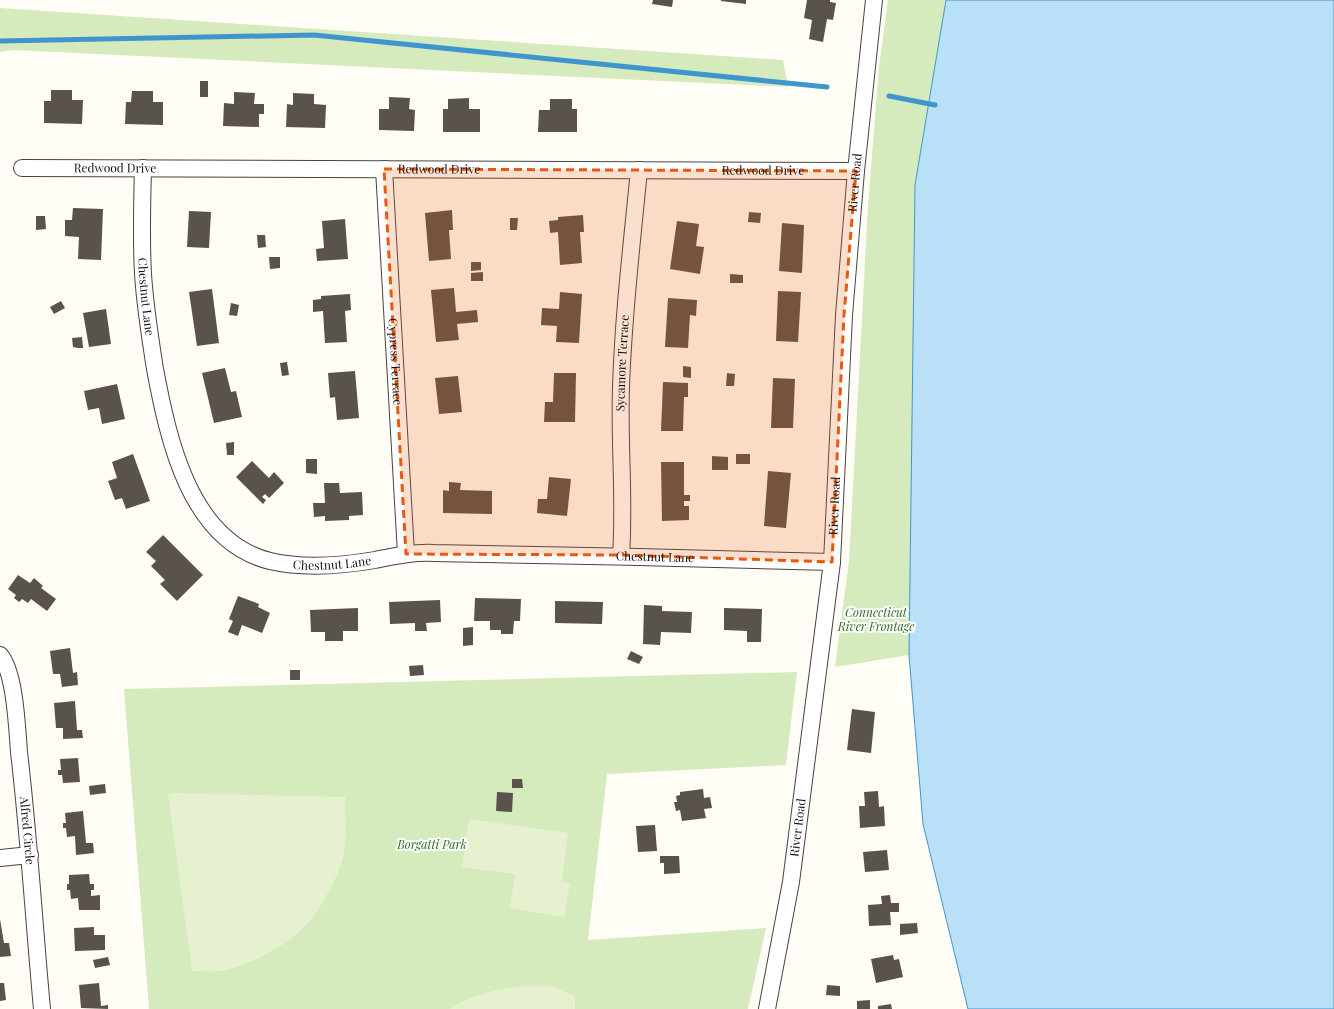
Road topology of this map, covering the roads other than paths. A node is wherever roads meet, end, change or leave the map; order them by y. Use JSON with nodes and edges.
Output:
{"nodes":[{"id":1,"x":874,"y":0,"type":"edge"},
{"id":2,"x":22,"y":168,"type":"dead end"},
{"id":3,"x":143,"y":168,"type":"junction"},
{"id":4,"x":384,"y":169,"type":"junction"},
{"id":5,"x":639,"y":170,"type":"junction"},
{"id":6,"x":856,"y":171,"type":"junction"},
{"id":7,"x":406,"y":554,"type":"junction"},
{"id":8,"x":620,"y":556,"type":"junction"},
{"id":9,"x":832,"y":562,"type":"junction"},
{"id":10,"x":0,"y":655,"type":"edge"},
{"id":11,"x":30,"y":855,"type":"junction"},
{"id":12,"x":0,"y":858,"type":"edge"},
{"id":13,"x":42,"y":1009,"type":"edge"},
{"id":14,"x":767,"y":1009,"type":"edge"}],
"edges":[{"from":1,"to":6,"type":"street","name":"River Road"},
{"from":2,"to":3,"type":"street","name":"Redwood Drive"},
{"from":3,"to":4,"type":"street","name":"Redwood Drive"},
{"from":3,"to":7,"type":"street","name":"Chestnut Lane"},
{"from":4,"to":5,"type":"street","name":"Redwood Drive"},
{"from":4,"to":7,"type":"street","name":"Cypress Terrace"},
{"from":5,"to":6,"type":"street","name":"Redwood Drive"},
{"from":5,"to":8,"type":"street","name":"Sycamore Terrace"},
{"from":6,"to":9,"type":"street","name":"River Road"},
{"from":7,"to":8,"type":"street","name":"Chestnut Lane"},
{"from":8,"to":9,"type":"street","name":"Chestnut Lane"},
{"from":9,"to":14,"type":"street","name":"River Road"},
{"from":10,"to":11,"type":"street","name":"Alfred Circle"},
{"from":11,"to":12,"type":"street"},
{"from":11,"to":13,"type":"street","name":"Alfred Circle"}]}
